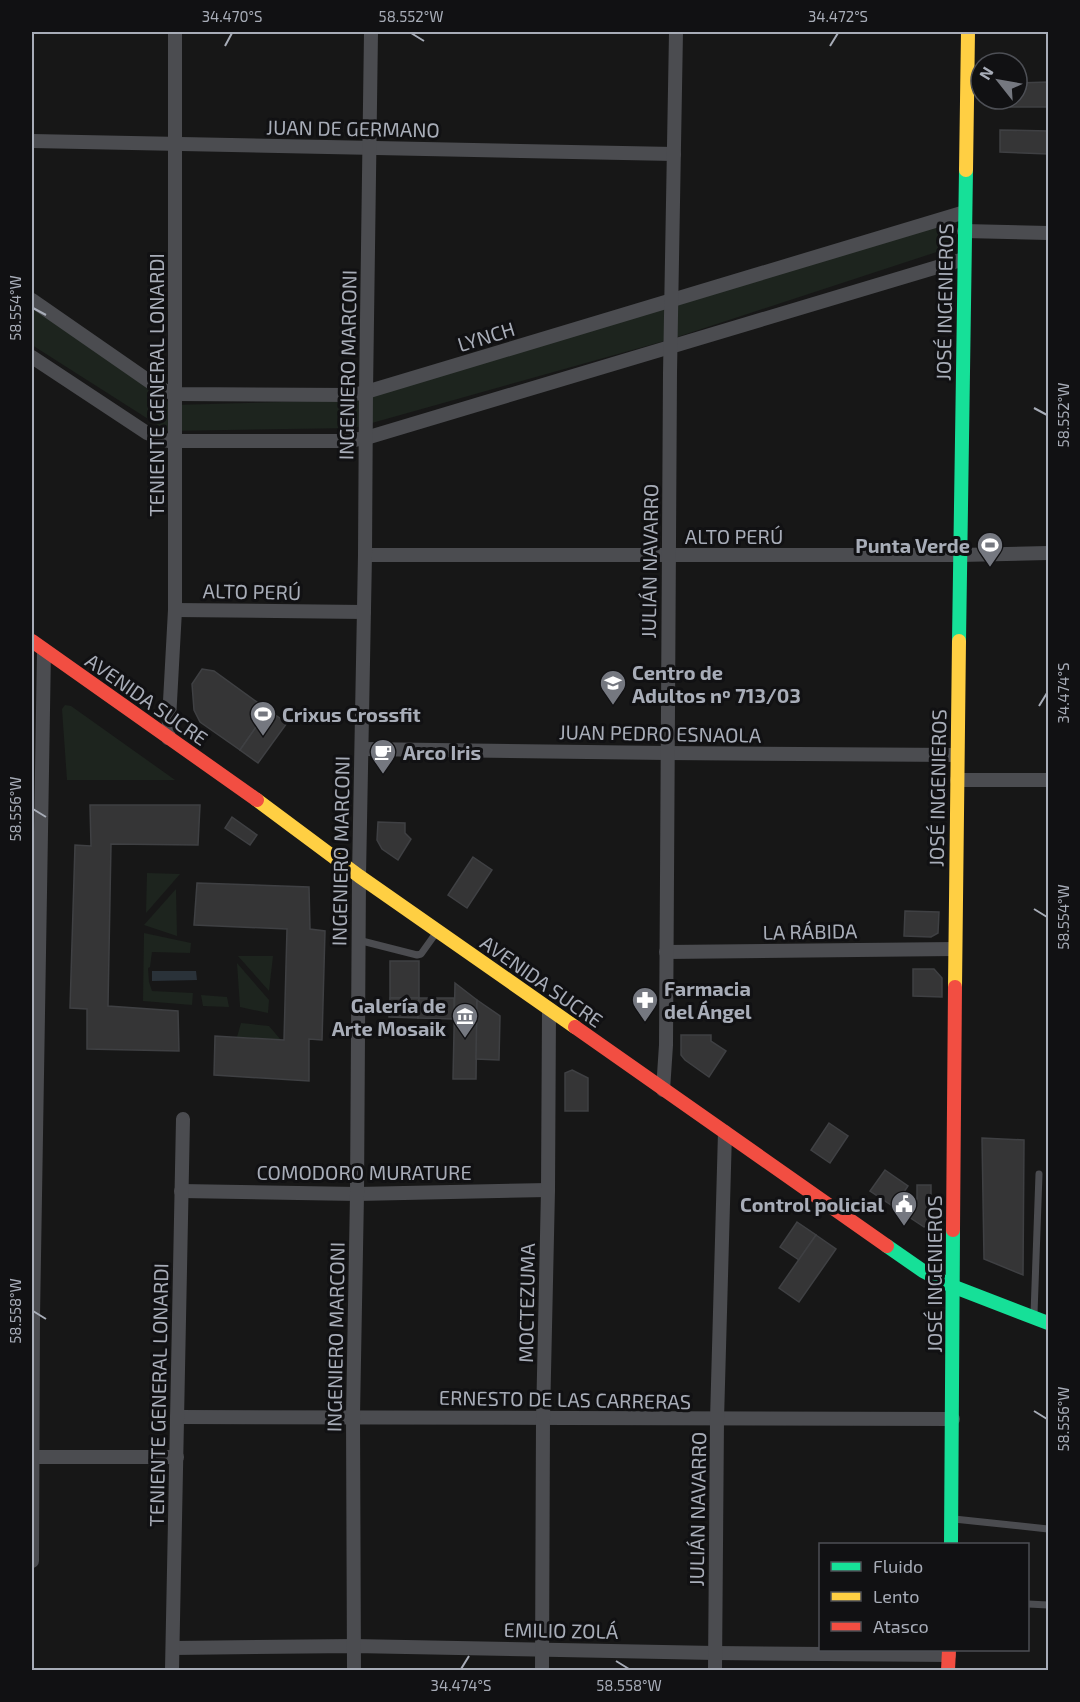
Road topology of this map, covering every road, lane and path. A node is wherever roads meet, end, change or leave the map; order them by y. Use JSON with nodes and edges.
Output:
{"nodes":[{"id":1,"x":175,"y":32,"type":"edge"},
{"id":2,"x":371,"y":32,"type":"edge"},
{"id":3,"x":676,"y":32,"type":"edge"},
{"id":4,"x":968,"y":32,"type":"edge"},
{"id":5,"x":32,"y":141,"type":"edge"},
{"id":6,"x":174,"y":144,"type":"junction"},
{"id":7,"x":370,"y":148,"type":"junction"},
{"id":8,"x":674,"y":154,"type":"junction"},
{"id":9,"x":965,"y":212,"type":"junction"},
{"id":10,"x":964,"y":231,"type":"junction"},
{"id":11,"x":1048,"y":233,"type":"edge"},
{"id":12,"x":964,"y":259,"type":"junction"},
{"id":13,"x":32,"y":300,"type":"edge"},
{"id":14,"x":671,"y":300,"type":"junction"},
{"id":15,"x":671,"y":347,"type":"junction"},
{"id":16,"x":32,"y":357,"type":"edge"},
{"id":17,"x":366,"y":392,"type":"junction"},
{"id":18,"x":176,"y":394,"type":"junction"},
{"id":19,"x":366,"y":438,"type":"junction"},
{"id":20,"x":176,"y":442,"type":"junction"},
{"id":21,"x":1048,"y":553,"type":"edge"},
{"id":22,"x":365,"y":555,"type":"junction"},
{"id":23,"x":960,"y":555,"type":"junction"},
{"id":24,"x":669,"y":556,"type":"junction"},
{"id":25,"x":175,"y":610,"type":"junction"},
{"id":26,"x":364,"y":612,"type":"junction"},
{"id":27,"x":32,"y":641,"type":"edge"},
{"id":28,"x":44,"y":650,"type":"junction"},
{"id":29,"x":168,"y":738,"type":"junction"},
{"id":30,"x":362,"y":749,"type":"junction"},
{"id":31,"x":667,"y":753,"type":"junction"},
{"id":32,"x":957,"y":755,"type":"junction"},
{"id":33,"x":957,"y":780,"type":"junction"},
{"id":34,"x":1048,"y":780,"type":"edge"},
{"id":35,"x":36,"y":853,"type":"edge"},
{"id":36,"x":359,"y":876,"type":"junction"},
{"id":37,"x":437,"y":931,"type":"junction"},
{"id":38,"x":358,"y":940,"type":"junction"},
{"id":39,"x":955,"y":949,"type":"junction"},
{"id":40,"x":666,"y":952,"type":"junction"},
{"id":41,"x":549,"y":1009,"type":"junction"},
{"id":42,"x":35,"y":1010,"type":"edge"},
{"id":43,"x":663,"y":1090,"type":"junction"},
{"id":44,"x":183,"y":1119,"type":"dead end"},
{"id":45,"x":725,"y":1132,"type":"junction"},
{"id":46,"x":1039,"y":1173,"type":"dead end"},
{"id":47,"x":548,"y":1190,"type":"junction"},
{"id":48,"x":181,"y":1191,"type":"junction"},
{"id":49,"x":357,"y":1194,"type":"junction"},
{"id":50,"x":952,"y":1286,"type":"junction"},
{"id":51,"x":32,"y":1317,"type":"edge"},
{"id":52,"x":1034,"y":1317,"type":"junction"},
{"id":53,"x":1048,"y":1323,"type":"edge"},
{"id":54,"x":353,"y":1416,"type":"junction"},
{"id":55,"x":177,"y":1417,"type":"junction"},
{"id":56,"x":543,"y":1419,"type":"junction"},
{"id":57,"x":953,"y":1419,"type":"junction"},
{"id":58,"x":717,"y":1420,"type":"junction"},
{"id":59,"x":32,"y":1457,"type":"edge"},
{"id":60,"x":177,"y":1457,"type":"junction"},
{"id":61,"x":952,"y":1519,"type":"junction"},
{"id":62,"x":32,"y":1523,"type":"edge"},
{"id":63,"x":1048,"y":1529,"type":"edge"},
{"id":64,"x":951,"y":1543,"type":"edge"},
{"id":65,"x":32,"y":1561,"type":"edge"},
{"id":66,"x":1029,"y":1604,"type":"edge"},
{"id":67,"x":1048,"y":1605,"type":"edge"},
{"id":68,"x":354,"y":1646,"type":"junction"},
{"id":69,"x":173,"y":1648,"type":"junction"},
{"id":70,"x":542,"y":1650,"type":"junction"},
{"id":71,"x":949,"y":1652,"type":"edge"},
{"id":72,"x":715,"y":1653,"type":"junction"},
{"id":73,"x":172,"y":1671,"type":"edge"},
{"id":74,"x":354,"y":1671,"type":"edge"},
{"id":75,"x":542,"y":1671,"type":"edge"},
{"id":76,"x":715,"y":1671,"type":"edge"},
{"id":77,"x":948,"y":1671,"type":"edge"}],
"edges":[{"from":1,"to":6,"type":"street","name":"TENIENTE GENERAL LONARDI"},
{"from":2,"to":7,"type":"street","name":"INGENIERO MARCONI"},
{"from":3,"to":8,"type":"street","name":"JULIÁN NAVARRO"},
{"from":4,"to":9,"type":"street","name":"JOSÉ INGENIEROS"},
{"from":5,"to":6,"type":"street","name":"JUAN DE GERMANO"},
{"from":6,"to":7,"type":"street","name":"JUAN DE GERMANO"},
{"from":6,"to":18,"type":"street","name":"TENIENTE GENERAL LONARDI"},
{"from":7,"to":8,"type":"street","name":"JUAN DE GERMANO"},
{"from":7,"to":17,"type":"street","name":"INGENIERO MARCONI"},
{"from":8,"to":14,"type":"street","name":"JULIÁN NAVARRO"},
{"from":9,"to":10,"type":"street","name":"JOSÉ INGENIEROS"},
{"from":9,"to":14,"type":"street","name":"LYNCH"},
{"from":10,"to":11,"type":"street"},
{"from":10,"to":12,"type":"street","name":"JOSÉ INGENIEROS"},
{"from":12,"to":15,"type":"street"},
{"from":12,"to":23,"type":"street","name":"JOSÉ INGENIEROS"},
{"from":13,"to":18,"type":"street","name":"LYNCH"},
{"from":14,"to":15,"type":"street","name":"JULIÁN NAVARRO"},
{"from":14,"to":17,"type":"street","name":"LYNCH"},
{"from":15,"to":19,"type":"street"},
{"from":15,"to":24,"type":"street","name":"JULIÁN NAVARRO"},
{"from":16,"to":20,"type":"street"},
{"from":17,"to":18,"type":"street","name":"LYNCH"},
{"from":17,"to":19,"type":"street","name":"INGENIERO MARCONI"},
{"from":18,"to":20,"type":"street","name":"TENIENTE GENERAL LONARDI"},
{"from":19,"to":20,"type":"street"},
{"from":19,"to":22,"type":"street","name":"INGENIERO MARCONI"},
{"from":20,"to":25,"type":"street","name":"TENIENTE GENERAL LONARDI"},
{"from":21,"to":23,"type":"street","name":"ALTO PERÚ"},
{"from":22,"to":24,"type":"street","name":"ALTO PERÚ"},
{"from":22,"to":26,"type":"street","name":"INGENIERO MARCONI"},
{"from":23,"to":24,"type":"street","name":"ALTO PERÚ"},
{"from":23,"to":32,"type":"street","name":"JOSÉ INGENIEROS"},
{"from":24,"to":31,"type":"street","name":"JULIÁN NAVARRO"},
{"from":25,"to":26,"type":"street","name":"ALTO PERÚ"},
{"from":25,"to":29,"type":"street","name":"TENIENTE GENERAL LONARDI"},
{"from":26,"to":30,"type":"street","name":"INGENIERO MARCONI"},
{"from":27,"to":28,"type":"street","name":"AVENIDA SUCRE"},
{"from":28,"to":29,"type":"street","name":"AVENIDA SUCRE"},
{"from":28,"to":35,"type":"street"},
{"from":29,"to":36,"type":"street","name":"AVENIDA SUCRE"},
{"from":30,"to":31,"type":"street","name":"JUAN PEDRO ESNAOLA"},
{"from":30,"to":36,"type":"street","name":"INGENIERO MARCONI"},
{"from":31,"to":32,"type":"street","name":"JUAN PEDRO ESNAOLA"},
{"from":31,"to":40,"type":"street","name":"JULIÁN NAVARRO"},
{"from":32,"to":33,"type":"street","name":"JOSÉ INGENIEROS"},
{"from":33,"to":34,"type":"street"},
{"from":33,"to":39,"type":"street","name":"JOSÉ INGENIEROS"},
{"from":35,"to":42,"type":"street"},
{"from":36,"to":37,"type":"street","name":"AVENIDA SUCRE"},
{"from":36,"to":38,"type":"street","name":"INGENIERO MARCONI"},
{"from":37,"to":38,"type":"lane"},
{"from":37,"to":41,"type":"street","name":"AVENIDA SUCRE"},
{"from":38,"to":49,"type":"street","name":"INGENIERO MARCONI"},
{"from":39,"to":40,"type":"street","name":"LA RÁBIDA"},
{"from":39,"to":50,"type":"street","name":"JOSÉ INGENIEROS"},
{"from":40,"to":43,"type":"street","name":"JULIÁN NAVARRO"},
{"from":41,"to":43,"type":"street","name":"AVENIDA SUCRE"},
{"from":41,"to":47,"type":"street","name":"MOCTEZUMA"},
{"from":42,"to":51,"type":"street"},
{"from":43,"to":45,"type":"street","name":"AVENIDA SUCRE"},
{"from":44,"to":48,"type":"street","name":"TENIENTE GENERAL LONARDI"},
{"from":45,"to":50,"type":"street","name":"AVENIDA SUCRE"},
{"from":45,"to":58,"type":"street","name":"JULIÁN NAVARRO"},
{"from":46,"to":52,"type":"lane"},
{"from":47,"to":49,"type":"street","name":"COMODORO MURATURE"},
{"from":47,"to":56,"type":"street","name":"MOCTEZUMA"},
{"from":48,"to":49,"type":"street","name":"COMODORO MURATURE"},
{"from":48,"to":55,"type":"street","name":"TENIENTE GENERAL LONARDI"},
{"from":49,"to":54,"type":"street","name":"INGENIERO MARCONI"},
{"from":50,"to":52,"type":"street","name":"AVENIDA SUCRE"},
{"from":50,"to":57,"type":"street","name":"JOSÉ INGENIEROS"},
{"from":51,"to":59,"type":"street"},
{"from":52,"to":53,"type":"street","name":"AVENIDA SUCRE"},
{"from":54,"to":55,"type":"street","name":"ERNESTO DE LAS CARRERAS"},
{"from":54,"to":56,"type":"street","name":"ERNESTO DE LAS CARRERAS"},
{"from":54,"to":68,"type":"street","name":"INGENIERO MARCONI"},
{"from":55,"to":60,"type":"street","name":"TENIENTE GENERAL LONARDI"},
{"from":56,"to":58,"type":"street","name":"ERNESTO DE LAS CARRERAS"},
{"from":56,"to":70,"type":"street","name":"MOCTEZUMA"},
{"from":57,"to":58,"type":"street","name":"ERNESTO DE LAS CARRERAS"},
{"from":57,"to":61,"type":"street","name":"JOSÉ INGENIEROS"},
{"from":58,"to":72,"type":"street","name":"JULIÁN NAVARRO"},
{"from":59,"to":60,"type":"street"},
{"from":59,"to":62,"type":"street"},
{"from":60,"to":69,"type":"street","name":"TENIENTE GENERAL LONARDI"},
{"from":61,"to":63,"type":"lane"},
{"from":61,"to":64,"type":"street","name":"JOSÉ INGENIEROS"},
{"from":62,"to":65,"type":"street"},
{"from":66,"to":67,"type":"lane"},
{"from":68,"to":69,"type":"street","name":"EMILIO ZOLÁ"},
{"from":68,"to":70,"type":"street","name":"EMILIO ZOLÁ"},
{"from":68,"to":74,"type":"street","name":"INGENIERO MARCONI"},
{"from":69,"to":73,"type":"street","name":"TENIENTE GENERAL LONARDI"},
{"from":70,"to":72,"type":"street","name":"EMILIO ZOLÁ"},
{"from":70,"to":75,"type":"street","name":"MOCTEZUMA"},
{"from":71,"to":72,"type":"street","name":"EMILIO ZOLÁ"},
{"from":71,"to":77,"type":"street"},
{"from":72,"to":76,"type":"street","name":"JULIÁN NAVARRO"}]}
